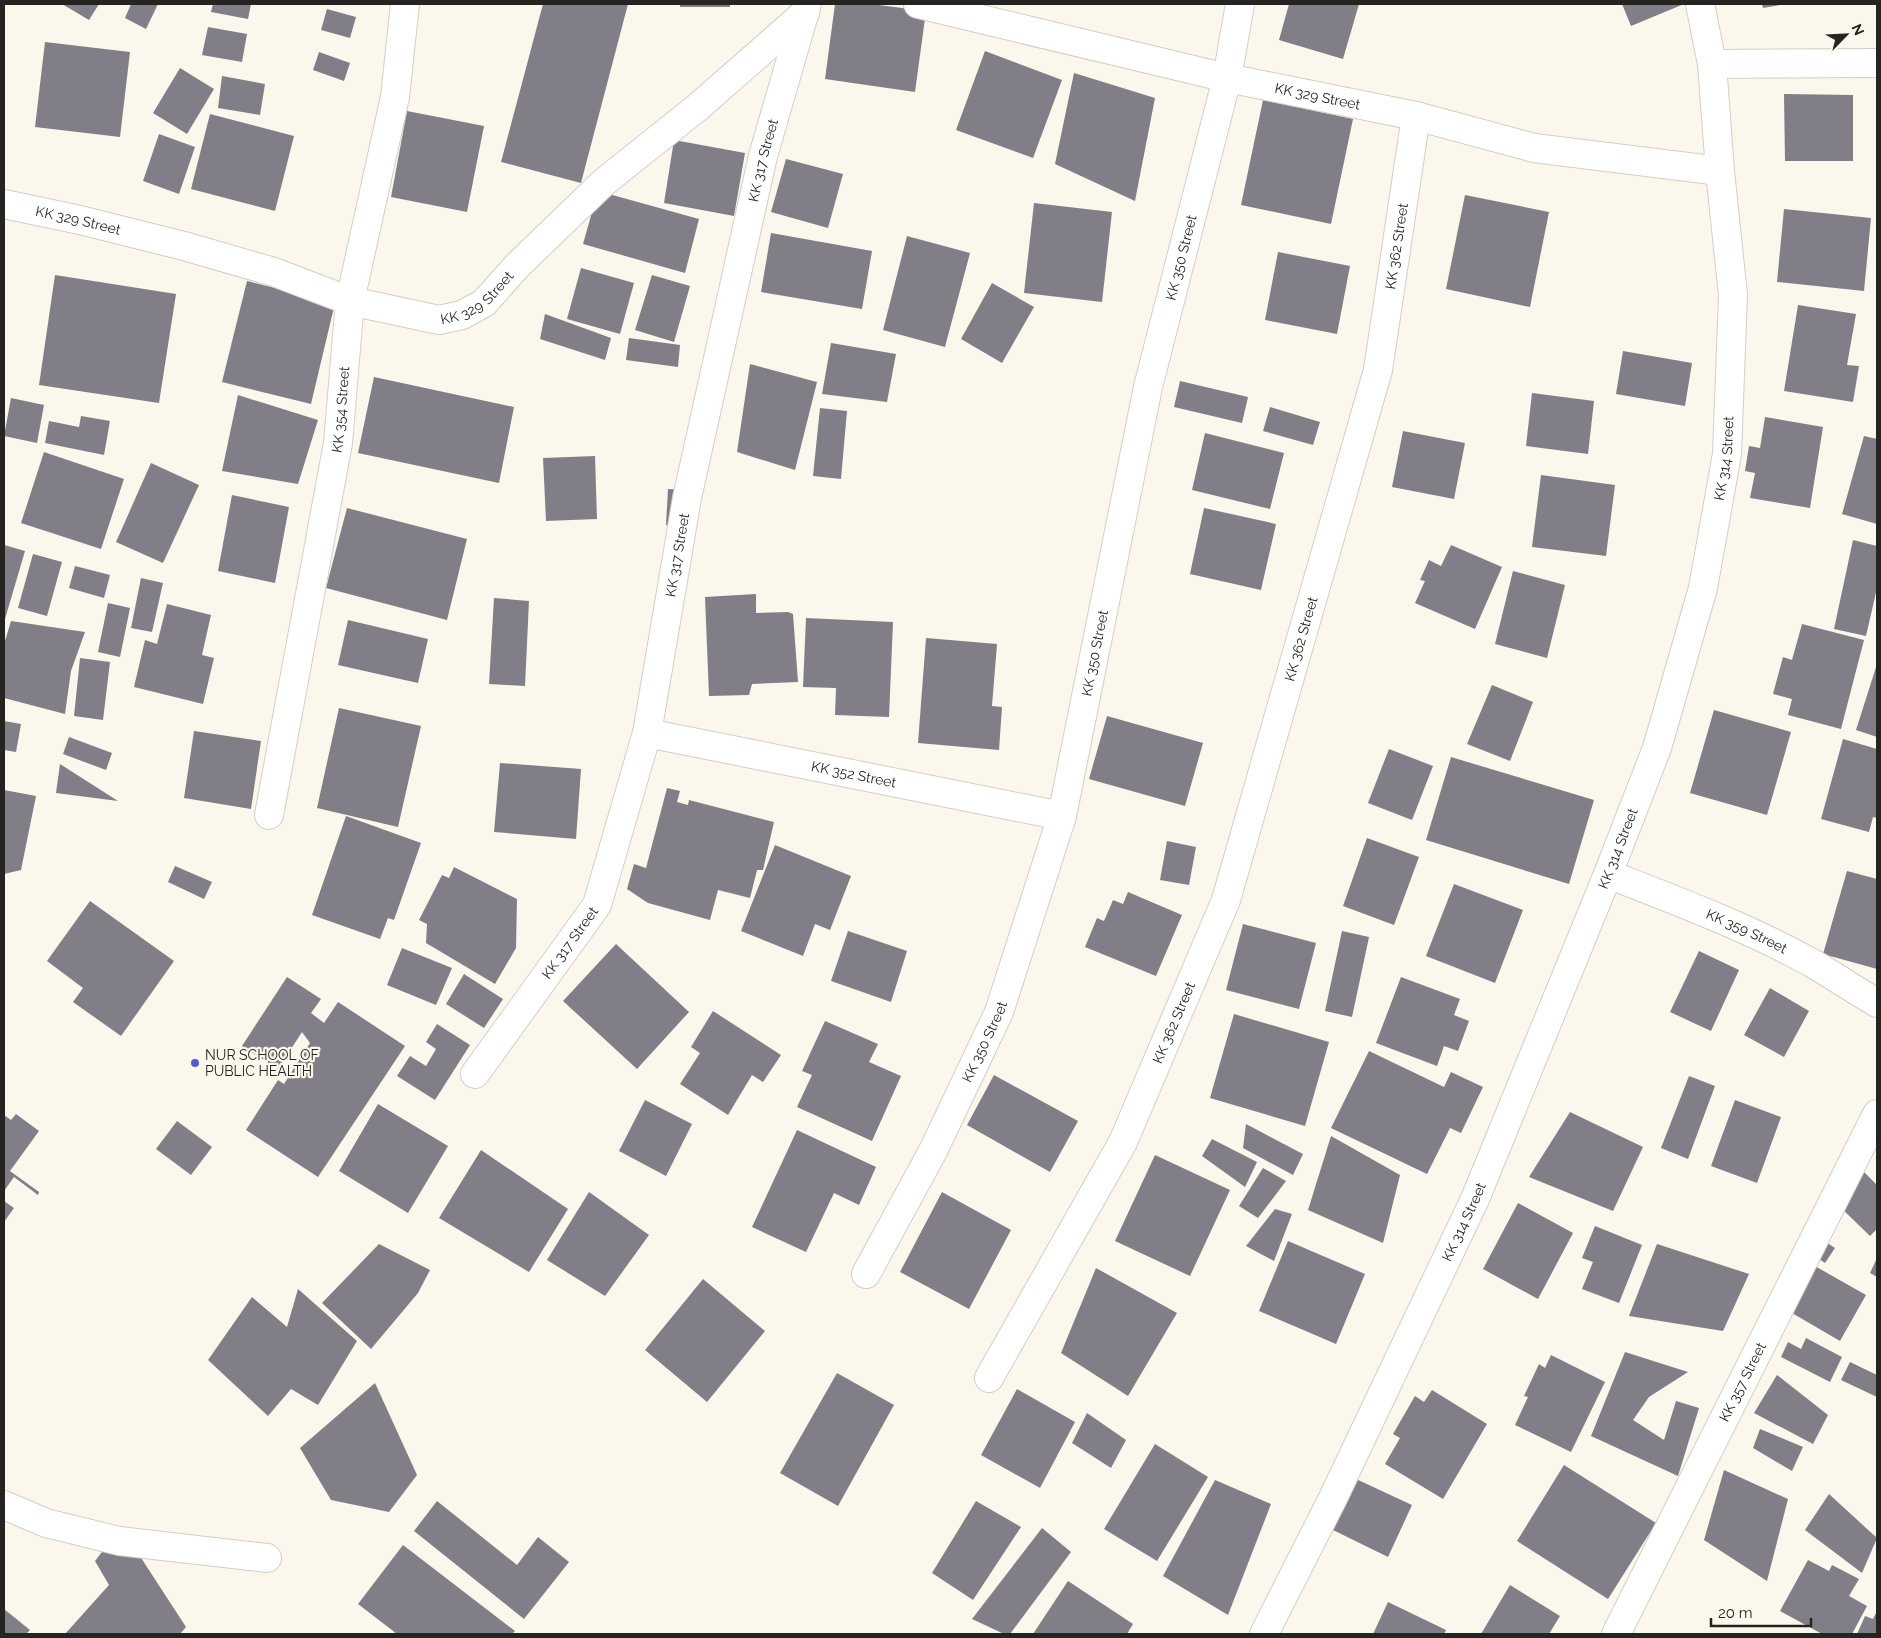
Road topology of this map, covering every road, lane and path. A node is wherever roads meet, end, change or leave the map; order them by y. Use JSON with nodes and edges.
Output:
{"nodes":[{"id":1,"x":405,"y":4,"type":"edge"},
{"id":2,"x":918,"y":4,"type":"edge"},
{"id":3,"x":1240,"y":4,"type":"edge"},
{"id":4,"x":1700,"y":4,"type":"edge"},
{"id":5,"x":806,"y":8,"type":"edge"},
{"id":6,"x":1877,"y":63,"type":"edge"},
{"id":7,"x":1712,"y":64,"type":"junction"},
{"id":8,"x":1227,"y":78,"type":"junction"},
{"id":9,"x":1416,"y":116,"type":"junction"},
{"id":10,"x":1720,"y":171,"type":"junction"},
{"id":11,"x":4,"y":204,"type":"edge"},
{"id":12,"x":350,"y":301,"type":"junction"},
{"id":13,"x":647,"y":733,"type":"junction"},
{"id":14,"x":269,"y":815,"type":"dead end"},
{"id":15,"x":1062,"y":816,"type":"junction"},
{"id":16,"x":1608,"y":874,"type":"junction"},
{"id":17,"x":1877,"y":1003,"type":"edge"},
{"id":18,"x":475,"y":1074,"type":"dead end"},
{"id":19,"x":1875,"y":1125,"type":"edge"},
{"id":20,"x":866,"y":1274,"type":"dead end"},
{"id":21,"x":989,"y":1378,"type":"dead end"},
{"id":22,"x":4,"y":1505,"type":"edge"},
{"id":23,"x":267,"y":1558,"type":"dead end"},
{"id":24,"x":1264,"y":1634,"type":"edge"},
{"id":25,"x":1616,"y":1634,"type":"edge"}],
"edges":[{"from":1,"to":12,"type":"street","name":"KK 354 Street"},
{"from":2,"to":8,"type":"street","name":"KK 329 Street"},
{"from":3,"to":8,"type":"street","name":"KK 350 Street"},
{"from":4,"to":7,"type":"street","name":"KK 314 Street"},
{"from":5,"to":12,"type":"street","name":"KK 329 Street"},
{"from":5,"to":13,"type":"street","name":"KK 317 Street"},
{"from":6,"to":7,"type":"street"},
{"from":7,"to":10,"type":"street","name":"KK 314 Street"},
{"from":8,"to":9,"type":"street","name":"KK 329 Street"},
{"from":8,"to":15,"type":"street","name":"KK 350 Street"},
{"from":9,"to":10,"type":"street","name":"KK 329 Street"},
{"from":9,"to":21,"type":"street","name":"KK 362 Street"},
{"from":10,"to":16,"type":"street","name":"KK 314 Street"},
{"from":11,"to":12,"type":"street","name":"KK 329 Street"},
{"from":12,"to":14,"type":"street","name":"KK 354 Street"},
{"from":13,"to":15,"type":"street","name":"KK 352 Street"},
{"from":13,"to":18,"type":"street","name":"KK 317 Street"},
{"from":15,"to":20,"type":"street","name":"KK 350 Street"},
{"from":16,"to":17,"type":"street","name":"KK 359 Street"},
{"from":16,"to":24,"type":"street","name":"KK 314 Street"},
{"from":19,"to":25,"type":"street","name":"KK 357 Street"},
{"from":22,"to":23,"type":"street"}]}
